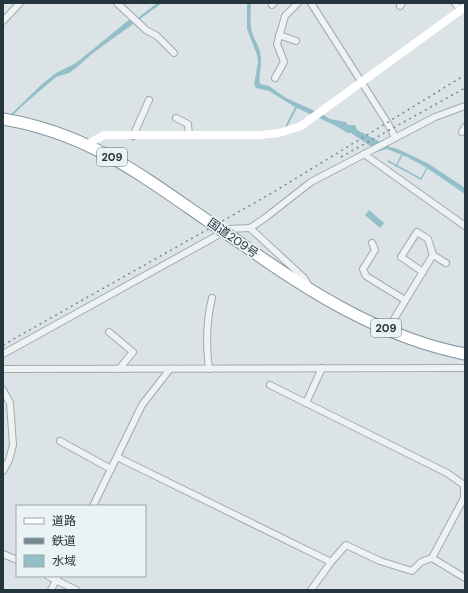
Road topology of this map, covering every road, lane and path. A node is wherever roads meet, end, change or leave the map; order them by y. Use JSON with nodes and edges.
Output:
{"nodes":[{"id":1,"x":20,"y":3,"type":"edge"},
{"id":2,"x":117,"y":3,"type":"edge"},
{"id":3,"x":298,"y":3,"type":"edge"},
{"id":4,"x":311,"y":3,"type":"edge"},
{"id":5,"x":455,"y":3,"type":"edge"},
{"id":6,"x":463,"y":9,"type":"edge"},
{"id":7,"x":3,"y":21,"type":"edge"},
{"id":8,"x":279,"y":35,"type":"junction"},
{"id":9,"x":296,"y":40,"type":"dead end"},
{"id":10,"x":174,"y":53,"type":"dead end"},
{"id":11,"x":275,"y":78,"type":"dead end"},
{"id":12,"x":362,"y":82,"type":"junction"},
{"id":13,"x":149,"y":100,"type":"dead end"},
{"id":14,"x":465,"y":106,"type":"edge"},
{"id":15,"x":176,"y":118,"type":"dead end"},
{"id":16,"x":3,"y":119,"type":"edge"},
{"id":17,"x":189,"y":135,"type":"junction"},
{"id":18,"x":133,"y":136,"type":"junction"},
{"id":19,"x":395,"y":137,"type":"junction"},
{"id":20,"x":88,"y":144,"type":"junction"},
{"id":21,"x":364,"y":154,"type":"junction"},
{"id":22,"x":465,"y":226,"type":"edge"},
{"id":23,"x":250,"y":228,"type":"junction"},
{"id":24,"x":372,"y":243,"type":"dead end"},
{"id":25,"x":433,"y":255,"type":"junction"},
{"id":26,"x":446,"y":263,"type":"dead end"},
{"id":27,"x":423,"y":272,"type":"junction"},
{"id":28,"x":312,"y":290,"type":"junction"},
{"id":29,"x":212,"y":298,"type":"dead end"},
{"id":30,"x":405,"y":300,"type":"junction"},
{"id":31,"x":388,"y":329,"type":"junction"},
{"id":32,"x":108,"y":332,"type":"dead end"},
{"id":33,"x":3,"y":354,"type":"edge"},
{"id":34,"x":465,"y":354,"type":"edge"},
{"id":35,"x":322,"y":368,"type":"junction"},
{"id":36,"x":465,"y":368,"type":"edge"},
{"id":37,"x":3,"y":369,"type":"edge"},
{"id":38,"x":119,"y":369,"type":"junction"},
{"id":39,"x":170,"y":369,"type":"junction"},
{"id":40,"x":209,"y":369,"type":"junction"},
{"id":41,"x":270,"y":385,"type":"dead end"},
{"id":42,"x":3,"y":390,"type":"edge"},
{"id":43,"x":306,"y":403,"type":"junction"},
{"id":44,"x":60,"y":441,"type":"dead end"},
{"id":45,"x":117,"y":457,"type":"junction"},
{"id":46,"x":111,"y":469,"type":"junction"},
{"id":47,"x":3,"y":471,"type":"edge"},
{"id":48,"x":93,"y":505,"type":"edge"},
{"id":49,"x":3,"y":554,"type":"edge"},
{"id":50,"x":432,"y":558,"type":"junction"},
{"id":51,"x":16,"y":560,"type":"edge"},
{"id":52,"x":331,"y":562,"type":"junction"},
{"id":53,"x":57,"y":578,"type":"edge"},
{"id":54,"x":465,"y":578,"type":"edge"},
{"id":55,"x":51,"y":590,"type":"edge"},
{"id":56,"x":76,"y":590,"type":"edge"},
{"id":57,"x":311,"y":590,"type":"edge"}],
"edges":[{"from":1,"to":7,"type":"street"},
{"from":2,"to":10,"type":"street"},
{"from":3,"to":8,"type":"street"},
{"from":4,"to":12,"type":"street"},
{"from":5,"to":6,"type":"street"},
{"from":6,"to":12,"type":"street"},
{"from":8,"to":9,"type":"street"},
{"from":8,"to":11,"type":"street"},
{"from":12,"to":17,"type":"street"},
{"from":12,"to":19,"type":"street"},
{"from":13,"to":18,"type":"street"},
{"from":14,"to":19,"type":"street"},
{"from":15,"to":17,"type":"street"},
{"from":16,"to":20,"type":"highway","name":"国道209号","number":"209"},
{"from":17,"to":18,"type":"street"},
{"from":18,"to":20,"type":"street"},
{"from":19,"to":21,"type":"street"},
{"from":20,"to":28,"type":"highway","name":"国道209号","number":"209","bridge":true},
{"from":21,"to":22,"type":"street"},
{"from":21,"to":23,"type":"street"},
{"from":23,"to":28,"type":"street"},
{"from":23,"to":33,"type":"street"},
{"from":24,"to":30,"type":"street"},
{"from":25,"to":26,"type":"street"},
{"from":25,"to":27,"type":"street"},
{"from":25,"to":27,"type":"street"},
{"from":27,"to":30,"type":"street"},
{"from":28,"to":31,"type":"highway","name":"国道209号","number":"209"},
{"from":29,"to":40,"type":"street"},
{"from":30,"to":31,"type":"street"},
{"from":31,"to":34,"type":"highway","name":"国道209号","number":"209"},
{"from":32,"to":38,"type":"street"},
{"from":35,"to":36,"type":"street"},
{"from":35,"to":40,"type":"street"},
{"from":35,"to":43,"type":"street"},
{"from":37,"to":38,"type":"street"},
{"from":38,"to":39,"type":"street"},
{"from":39,"to":40,"type":"street"},
{"from":39,"to":45,"type":"street"},
{"from":41,"to":43,"type":"street"},
{"from":42,"to":47,"type":"street"},
{"from":43,"to":50,"type":"street"},
{"from":44,"to":46,"type":"street"},
{"from":45,"to":46,"type":"street"},
{"from":45,"to":52,"type":"street"},
{"from":46,"to":48,"type":"street"},
{"from":49,"to":51,"type":"street"},
{"from":50,"to":52,"type":"street"},
{"from":50,"to":54,"type":"street"},
{"from":52,"to":57,"type":"street"},
{"from":53,"to":55,"type":"street"},
{"from":53,"to":56,"type":"street"}]}
